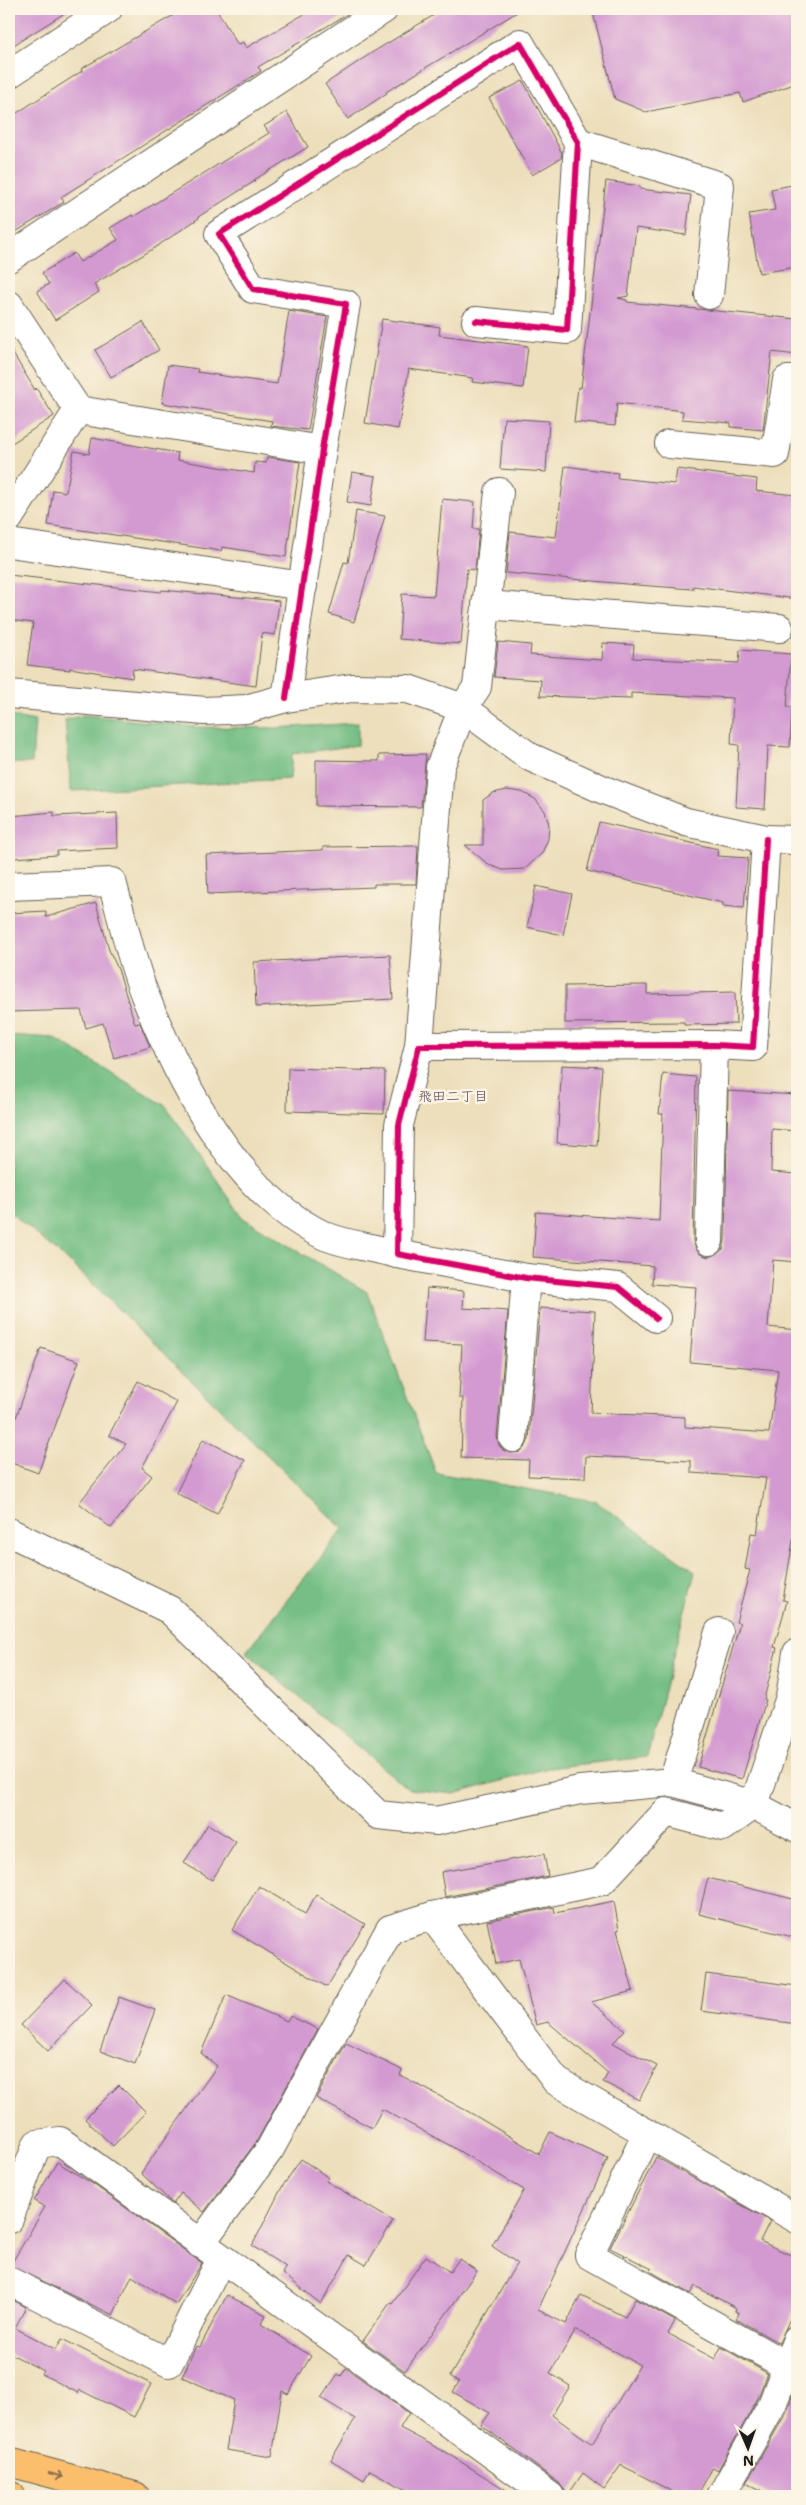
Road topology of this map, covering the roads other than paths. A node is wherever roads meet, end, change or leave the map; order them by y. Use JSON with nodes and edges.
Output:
{"nodes":[{"id":1,"x":108,"y":9,"type":"edge"},
{"id":2,"x":384,"y":9,"type":"edge"},
{"id":3,"x":9,"y":74,"type":"edge"},
{"id":4,"x":578,"y":142,"type":"junction"},
{"id":5,"x":9,"y":258,"type":"edge"},
{"id":6,"x":709,"y":295,"type":"dead end"},
{"id":7,"x":9,"y":305,"type":"edge"},
{"id":8,"x":476,"y":321,"type":"dead end"},
{"id":9,"x":797,"y":380,"type":"edge"},
{"id":10,"x":78,"y":410,"type":"junction"},
{"id":11,"x":669,"y":444,"type":"dead end"},
{"id":12,"x":322,"y":450,"type":"junction"},
{"id":13,"x":499,"y":492,"type":"dead end"},
{"id":14,"x":9,"y":518,"type":"edge"},
{"id":15,"x":9,"y":543,"type":"edge"},
{"id":16,"x":303,"y":586,"type":"junction"},
{"id":17,"x":486,"y":605,"type":"junction"},
{"id":18,"x":779,"y":628,"type":"dead end"},
{"id":19,"x":9,"y":694,"type":"edge"},
{"id":20,"x":286,"y":698,"type":"junction"},
{"id":21,"x":463,"y":708,"type":"junction"},
{"id":22,"x":766,"y":838,"type":"junction"},
{"id":23,"x":797,"y":840,"type":"edge"},
{"id":24,"x":9,"y":886,"type":"edge"},
{"id":25,"x":714,"y":1045,"type":"junction"},
{"id":26,"x":419,"y":1046,"type":"junction"},
{"id":27,"x":709,"y":1241,"type":"dead end"},
{"id":28,"x":397,"y":1254,"type":"junction"},
{"id":29,"x":526,"y":1278,"type":"junction"},
{"id":30,"x":656,"y":1318,"type":"dead end"},
{"id":31,"x":514,"y":1438,"type":"dead end"},
{"id":32,"x":9,"y":1532,"type":"edge"},
{"id":33,"x":719,"y":1632,"type":"dead end"},
{"id":34,"x":797,"y":1653,"type":"edge"},
{"id":35,"x":673,"y":1782,"type":"junction"},
{"id":36,"x":754,"y":1805,"type":"junction"},
{"id":37,"x":797,"y":1828,"type":"edge"},
{"id":38,"x":432,"y":1916,"type":"junction"},
{"id":39,"x":647,"y":2133,"type":"junction"},
{"id":40,"x":9,"y":2219,"type":"edge"},
{"id":41,"x":797,"y":2219,"type":"edge"},
{"id":42,"x":210,"y":2251,"type":"junction"},
{"id":43,"x":9,"y":2281,"type":"edge"},
{"id":44,"x":797,"y":2339,"type":"edge"},
{"id":45,"x":786,"y":2366,"type":"junction"},
{"id":46,"x":9,"y":2462,"type":"edge"},
{"id":47,"x":135,"y":2496,"type":"edge"},
{"id":48,"x":550,"y":2496,"type":"edge"},
{"id":49,"x":721,"y":2496,"type":"edge"}],
"edges":[{"from":1,"to":3,"type":"street"},
{"from":2,"to":5,"type":"street"},
{"from":4,"to":6,"type":"street"},
{"from":4,"to":8,"type":"street"},
{"from":4,"to":12,"type":"street"},
{"from":7,"to":10,"type":"street"},
{"from":9,"to":11,"type":"street"},
{"from":10,"to":12,"type":"street"},
{"from":10,"to":14,"type":"street"},
{"from":12,"to":16,"type":"street"},
{"from":13,"to":17,"type":"street"},
{"from":15,"to":16,"type":"street"},
{"from":16,"to":20,"type":"street"},
{"from":17,"to":18,"type":"street"},
{"from":17,"to":21,"type":"street"},
{"from":19,"to":20,"type":"street"},
{"from":20,"to":21,"type":"street"},
{"from":21,"to":22,"type":"street"},
{"from":21,"to":26,"type":"street"},
{"from":22,"to":23,"type":"street"},
{"from":22,"to":25,"type":"street"},
{"from":24,"to":28,"type":"street"},
{"from":25,"to":26,"type":"street"},
{"from":25,"to":27,"type":"street"},
{"from":26,"to":28,"type":"street"},
{"from":28,"to":29,"type":"street"},
{"from":29,"to":30,"type":"street"},
{"from":29,"to":31,"type":"street"},
{"from":32,"to":35,"type":"street"},
{"from":33,"to":35,"type":"street"},
{"from":34,"to":36,"type":"street"},
{"from":35,"to":36,"type":"street"},
{"from":36,"to":37,"type":"street"},
{"from":36,"to":38,"type":"street"},
{"from":38,"to":39,"type":"street"},
{"from":38,"to":42,"type":"street"},
{"from":39,"to":41,"type":"street"},
{"from":39,"to":45,"type":"street"},
{"from":40,"to":42,"type":"street"},
{"from":42,"to":43,"type":"street"},
{"from":42,"to":48,"type":"street"},
{"from":44,"to":45,"type":"street"},
{"from":45,"to":49,"type":"street"},
{"from":46,"to":47,"type":"highway","one_way":true}]}
